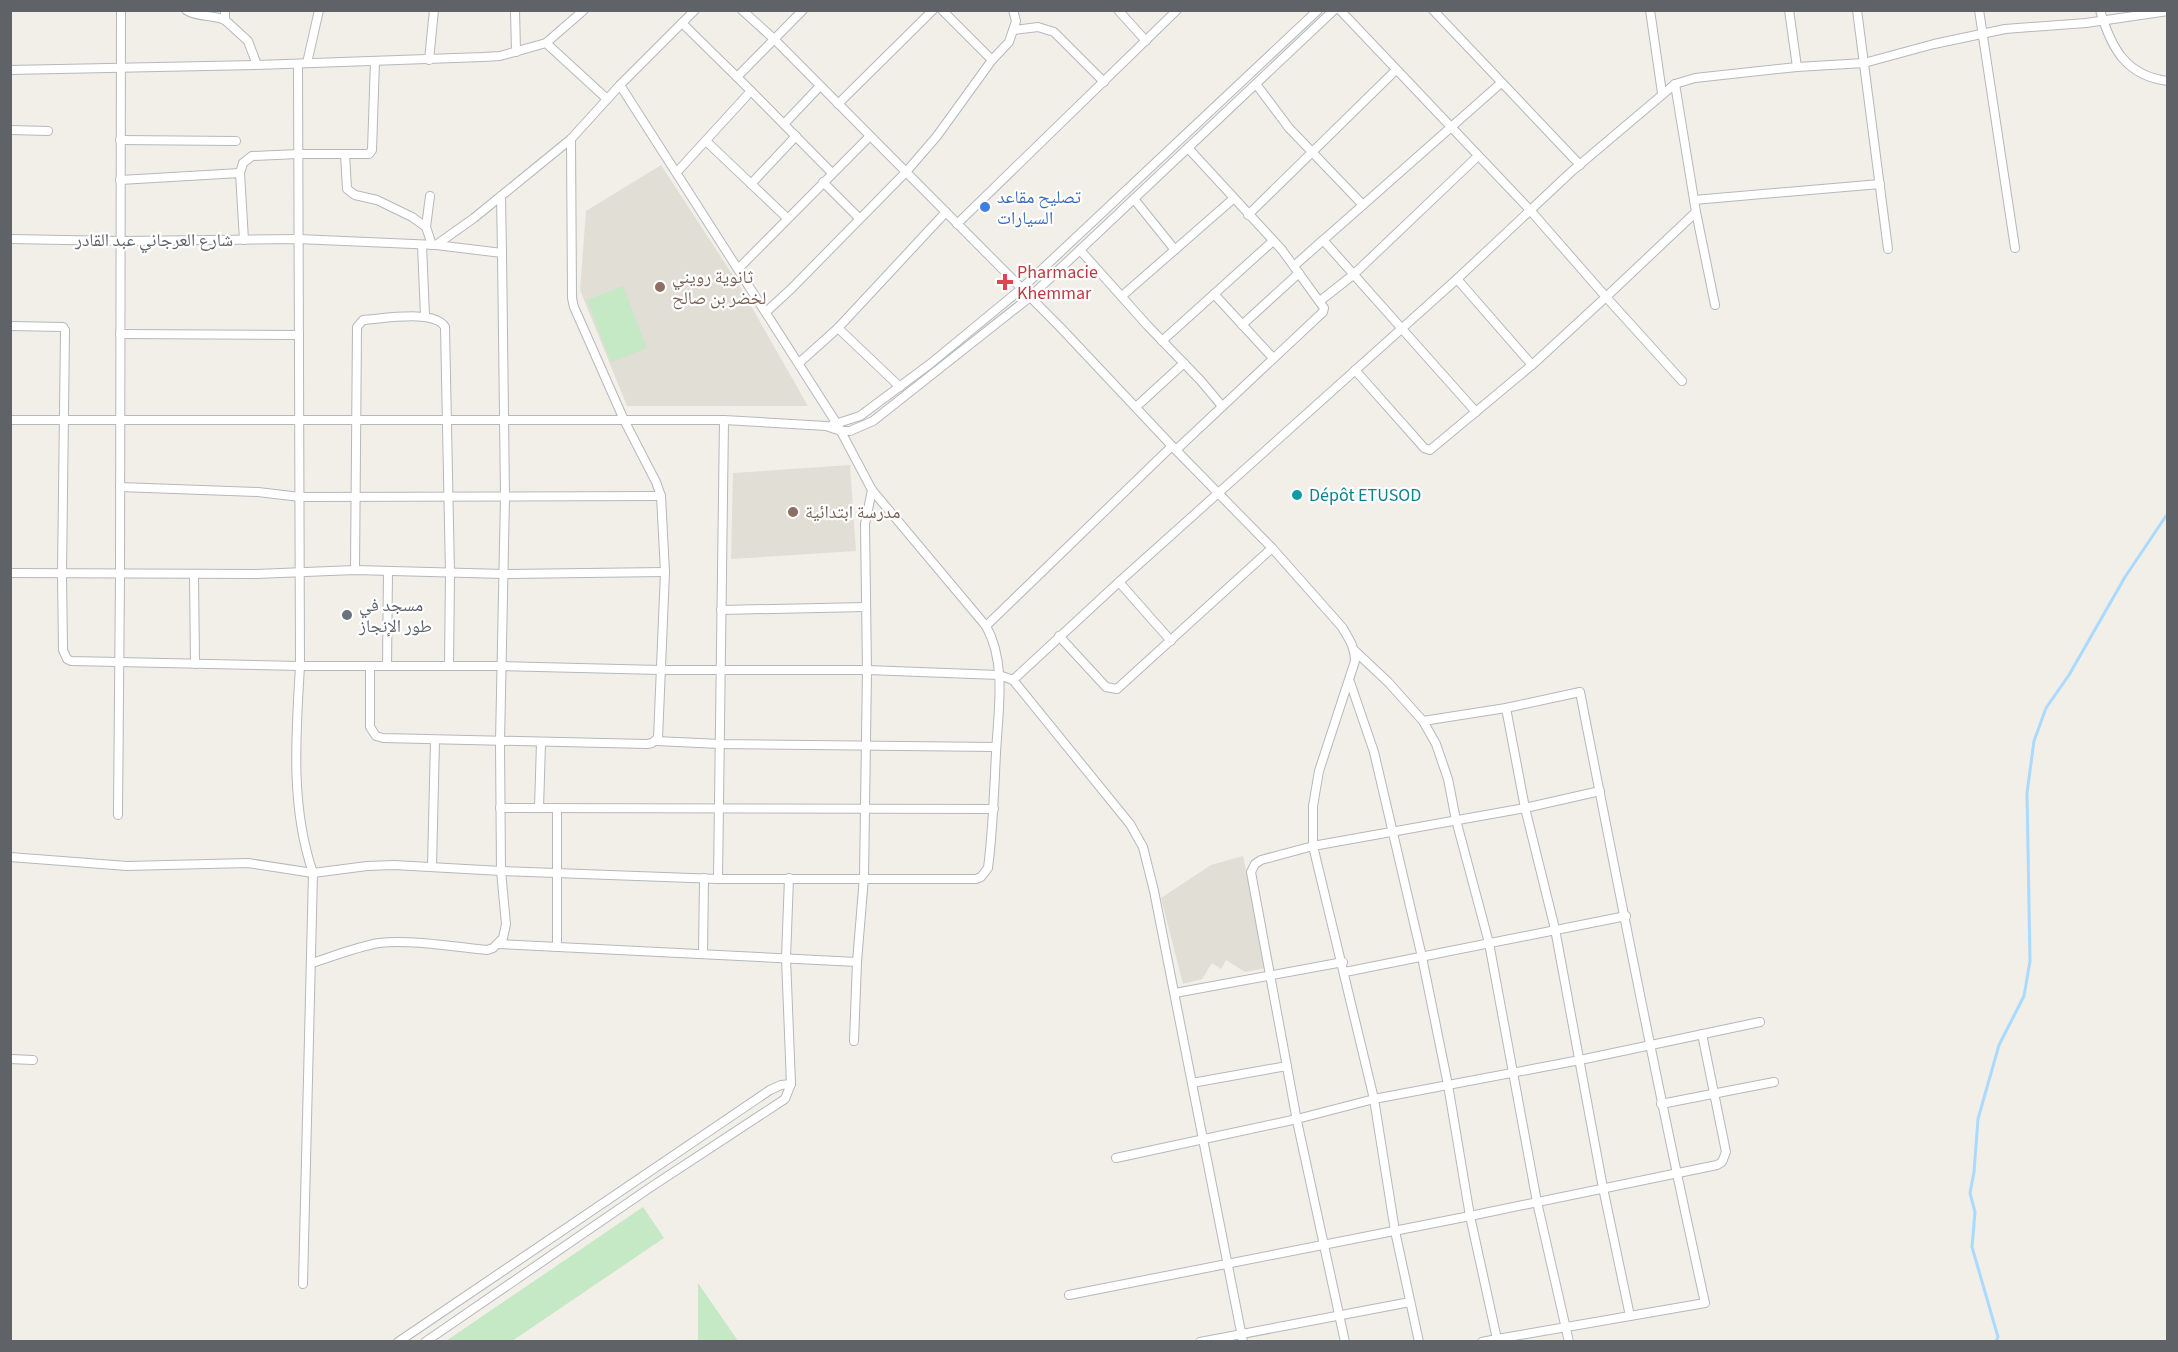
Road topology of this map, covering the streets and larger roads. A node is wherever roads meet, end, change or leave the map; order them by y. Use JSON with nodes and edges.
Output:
{"nodes":[{"id":1,"x":121,"y":10,"type":"edge"},
{"id":2,"x":186,"y":10,"type":"edge"},
{"id":3,"x":319,"y":10,"type":"edge"},
{"id":4,"x":434,"y":10,"type":"edge"},
{"id":5,"x":515,"y":10,"type":"edge"},
{"id":6,"x":584,"y":10,"type":"edge"},
{"id":7,"x":695,"y":10,"type":"edge"},
{"id":8,"x":742,"y":10,"type":"edge"},
{"id":9,"x":803,"y":10,"type":"edge"},
{"id":10,"x":933,"y":10,"type":"edge"},
{"id":11,"x":942,"y":10,"type":"edge"},
{"id":12,"x":1013,"y":10,"type":"edge"},
{"id":13,"x":1118,"y":10,"type":"edge"},
{"id":14,"x":1177,"y":10,"type":"edge"},
{"id":15,"x":1318,"y":10,"type":"edge"},
{"id":16,"x":1334,"y":10,"type":"edge"},
{"id":17,"x":1340,"y":10,"type":"edge"},
{"id":18,"x":1433,"y":10,"type":"edge"},
{"id":19,"x":1650,"y":10,"type":"edge"},
{"id":20,"x":1789,"y":10,"type":"edge"},
{"id":21,"x":1857,"y":10,"type":"edge"},
{"id":22,"x":1979,"y":10,"type":"edge"},
{"id":23,"x":2100,"y":10,"type":"edge"},
{"id":24,"x":2168,"y":11,"type":"edge"},
{"id":25,"x":225,"y":15,"type":"edge"},
{"id":26,"x":2103,"y":21,"type":"junction"},
{"id":27,"x":682,"y":23,"type":"junction"},
{"id":28,"x":1014,"y":30,"type":"junction"},
{"id":29,"x":1982,"y":33,"type":"junction"},
{"id":30,"x":774,"y":39,"type":"junction"},
{"id":31,"x":1146,"y":41,"type":"junction"},
{"id":32,"x":546,"y":43,"type":"junction"},
{"id":33,"x":516,"y":52,"type":"junction"},
{"id":34,"x":429,"y":60,"type":"junction"},
{"id":35,"x":992,"y":60,"type":"junction"},
{"id":36,"x":375,"y":61,"type":"junction"},
{"id":37,"x":1864,"y":63,"type":"junction"},
{"id":38,"x":303,"y":64,"type":"junction"},
{"id":39,"x":257,"y":65,"type":"junction"},
{"id":40,"x":1797,"y":67,"type":"junction"},
{"id":41,"x":122,"y":68,"type":"junction"},
{"id":42,"x":10,"y":70,"type":"edge"},
{"id":43,"x":1396,"y":70,"type":"junction"},
{"id":44,"x":737,"y":77,"type":"junction"},
{"id":45,"x":2168,"y":81,"type":"edge"},
{"id":46,"x":1104,"y":82,"type":"junction"},
{"id":47,"x":1501,"y":83,"type":"junction"},
{"id":48,"x":1256,"y":84,"type":"junction"},
{"id":49,"x":1674,"y":84,"type":"junction"},
{"id":50,"x":620,"y":85,"type":"junction"},
{"id":51,"x":819,"y":86,"type":"junction"},
{"id":52,"x":751,"y":91,"type":"junction"},
{"id":53,"x":1662,"y":93,"type":"junction"},
{"id":54,"x":607,"y":99,"type":"junction"},
{"id":55,"x":838,"y":104,"type":"junction"},
{"id":56,"x":784,"y":124,"type":"junction"},
{"id":57,"x":1450,"y":127,"type":"junction"},
{"id":58,"x":10,"y":129,"type":"edge"},
{"id":59,"x":48,"y":131,"type":"dead end"},
{"id":60,"x":796,"y":136,"type":"junction"},
{"id":61,"x":870,"y":136,"type":"junction"},
{"id":62,"x":571,"y":139,"type":"junction"},
{"id":63,"x":120,"y":140,"type":"junction"},
{"id":64,"x":236,"y":141,"type":"dead end"},
{"id":65,"x":706,"y":141,"type":"junction"},
{"id":66,"x":1188,"y":148,"type":"junction"},
{"id":67,"x":1312,"y":152,"type":"junction"},
{"id":68,"x":298,"y":154,"type":"junction"},
{"id":69,"x":345,"y":154,"type":"junction"},
{"id":70,"x":1478,"y":156,"type":"junction"},
{"id":71,"x":1580,"y":165,"type":"junction"},
{"id":72,"x":677,"y":172,"type":"junction"},
{"id":73,"x":906,"y":172,"type":"junction"},
{"id":74,"x":240,"y":173,"type":"junction"},
{"id":75,"x":832,"y":173,"type":"junction"},
{"id":76,"x":120,"y":180,"type":"junction"},
{"id":77,"x":823,"y":182,"type":"junction"},
{"id":78,"x":751,"y":184,"type":"junction"},
{"id":79,"x":1880,"y":184,"type":"junction"},
{"id":80,"x":430,"y":196,"type":"dead end"},
{"id":81,"x":501,"y":196,"type":"junction"},
{"id":82,"x":1134,"y":199,"type":"junction"},
{"id":83,"x":1233,"y":199,"type":"junction"},
{"id":84,"x":1694,"y":200,"type":"junction"},
{"id":85,"x":1362,"y":204,"type":"junction"},
{"id":86,"x":1530,"y":210,"type":"junction"},
{"id":87,"x":946,"y":212,"type":"junction"},
{"id":88,"x":1696,"y":212,"type":"junction"},
{"id":89,"x":1248,"y":215,"type":"junction"},
{"id":90,"x":787,"y":218,"type":"junction"},
{"id":91,"x":859,"y":218,"type":"junction"},
{"id":92,"x":957,"y":224,"type":"junction"},
{"id":93,"x":426,"y":227,"type":"junction"},
{"id":94,"x":10,"y":239,"type":"edge"},
{"id":95,"x":298,"y":239,"type":"junction"},
{"id":96,"x":244,"y":240,"type":"junction"},
{"id":97,"x":120,"y":241,"type":"junction"},
{"id":98,"x":1273,"y":241,"type":"junction"},
{"id":99,"x":430,"y":245,"type":"junction"},
{"id":100,"x":2015,"y":248,"type":"dead end"},
{"id":101,"x":1888,"y":249,"type":"dead end"},
{"id":102,"x":1080,"y":250,"type":"junction"},
{"id":103,"x":1175,"y":250,"type":"junction"},
{"id":104,"x":502,"y":253,"type":"junction"},
{"id":105,"x":739,"y":268,"type":"junction"},
{"id":106,"x":1296,"y":269,"type":"junction"},
{"id":107,"x":1353,"y":275,"type":"junction"},
{"id":108,"x":1457,"y":279,"type":"junction"},
{"id":109,"x":1021,"y":289,"type":"junction"},
{"id":110,"x":1214,"y":294,"type":"junction"},
{"id":111,"x":1122,"y":296,"type":"junction"},
{"id":112,"x":1030,"y":297,"type":"junction"},
{"id":113,"x":1606,"y":297,"type":"junction"},
{"id":114,"x":1320,"y":301,"type":"junction"},
{"id":115,"x":1714,"y":305,"type":"dead end"},
{"id":116,"x":766,"y":312,"type":"junction"},
{"id":117,"x":425,"y":316,"type":"junction"},
{"id":118,"x":1242,"y":325,"type":"junction"},
{"id":119,"x":10,"y":326,"type":"edge"},
{"id":120,"x":838,"y":328,"type":"junction"},
{"id":121,"x":1402,"y":328,"type":"junction"},
{"id":122,"x":120,"y":334,"type":"junction"},
{"id":123,"x":299,"y":335,"type":"junction"},
{"id":124,"x":1162,"y":341,"type":"junction"},
{"id":125,"x":1273,"y":358,"type":"junction"},
{"id":126,"x":799,"y":363,"type":"junction"},
{"id":127,"x":1184,"y":363,"type":"junction"},
{"id":128,"x":1532,"y":364,"type":"junction"},
{"id":129,"x":1355,"y":370,"type":"junction"},
{"id":130,"x":1682,"y":381,"type":"dead end"},
{"id":131,"x":900,"y":387,"type":"junction"},
{"id":132,"x":1221,"y":406,"type":"junction"},
{"id":133,"x":1136,"y":407,"type":"junction"},
{"id":134,"x":1476,"y":412,"type":"junction"},
{"id":135,"x":10,"y":420,"type":"edge"},
{"id":136,"x":65,"y":420,"type":"junction"},
{"id":137,"x":120,"y":420,"type":"junction"},
{"id":138,"x":300,"y":420,"type":"junction"},
{"id":139,"x":357,"y":420,"type":"junction"},
{"id":140,"x":447,"y":420,"type":"junction"},
{"id":141,"x":504,"y":420,"type":"junction"},
{"id":142,"x":624,"y":420,"type":"junction"},
{"id":143,"x":724,"y":420,"type":"junction"},
{"id":144,"x":839,"y":427,"type":"junction"},
{"id":145,"x":1174,"y":448,"type":"junction"},
{"id":146,"x":120,"y":487,"type":"junction"},
{"id":147,"x":872,"y":490,"type":"junction"},
{"id":148,"x":1218,"y":492,"type":"junction"},
{"id":149,"x":661,"y":496,"type":"junction"},
{"id":150,"x":300,"y":497,"type":"junction"},
{"id":151,"x":355,"y":497,"type":"junction"},
{"id":152,"x":448,"y":497,"type":"junction"},
{"id":153,"x":505,"y":497,"type":"junction"},
{"id":154,"x":1272,"y":548,"type":"junction"},
{"id":155,"x":355,"y":570,"type":"junction"},
{"id":156,"x":300,"y":571,"type":"junction"},
{"id":157,"x":388,"y":571,"type":"junction"},
{"id":158,"x":665,"y":572,"type":"junction"},
{"id":159,"x":10,"y":573,"type":"edge"},
{"id":160,"x":194,"y":573,"type":"junction"},
{"id":161,"x":450,"y":573,"type":"junction"},
{"id":162,"x":62,"y":574,"type":"junction"},
{"id":163,"x":504,"y":574,"type":"junction"},
{"id":164,"x":120,"y":575,"type":"junction"},
{"id":165,"x":1119,"y":582,"type":"junction"},
{"id":166,"x":866,"y":607,"type":"junction"},
{"id":167,"x":722,"y":610,"type":"junction"},
{"id":168,"x":986,"y":626,"type":"junction"},
{"id":169,"x":1059,"y":636,"type":"junction"},
{"id":170,"x":1171,"y":641,"type":"junction"},
{"id":171,"x":1355,"y":651,"type":"junction"},
{"id":172,"x":120,"y":663,"type":"junction"},
{"id":173,"x":195,"y":664,"type":"junction"},
{"id":174,"x":300,"y":666,"type":"junction"},
{"id":175,"x":370,"y":666,"type":"junction"},
{"id":176,"x":387,"y":666,"type":"junction"},
{"id":177,"x":448,"y":666,"type":"junction"},
{"id":178,"x":502,"y":666,"type":"junction"},
{"id":179,"x":660,"y":670,"type":"junction"},
{"id":180,"x":720,"y":670,"type":"junction"},
{"id":181,"x":867,"y":670,"type":"junction"},
{"id":182,"x":999,"y":675,"type":"junction"},
{"id":183,"x":1013,"y":680,"type":"junction"},
{"id":184,"x":1350,"y":682,"type":"junction"},
{"id":185,"x":1506,"y":708,"type":"junction"},
{"id":186,"x":1424,"y":721,"type":"junction"},
{"id":187,"x":435,"y":740,"type":"junction"},
{"id":188,"x":656,"y":741,"type":"junction"},
{"id":189,"x":500,"y":742,"type":"junction"},
{"id":190,"x":541,"y":743,"type":"junction"},
{"id":191,"x":720,"y":744,"type":"junction"},
{"id":192,"x":866,"y":746,"type":"junction"},
{"id":193,"x":996,"y":747,"type":"junction"},
{"id":194,"x":1600,"y":791,"type":"junction"},
{"id":195,"x":500,"y":808,"type":"junction"},
{"id":196,"x":539,"y":808,"type":"junction"},
{"id":197,"x":557,"y":808,"type":"junction"},
{"id":198,"x":1525,"y":808,"type":"junction"},
{"id":199,"x":719,"y":809,"type":"junction"},
{"id":200,"x":865,"y":809,"type":"junction"},
{"id":201,"x":994,"y":809,"type":"junction"},
{"id":202,"x":118,"y":815,"type":"dead end"},
{"id":203,"x":1456,"y":820,"type":"junction"},
{"id":204,"x":1391,"y":832,"type":"junction"},
{"id":205,"x":1313,"y":846,"type":"junction"},
{"id":206,"x":10,"y":857,"type":"edge"},
{"id":207,"x":432,"y":867,"type":"junction"},
{"id":208,"x":501,"y":871,"type":"junction"},
{"id":209,"x":313,"y":873,"type":"junction"},
{"id":210,"x":556,"y":873,"type":"junction"},
{"id":211,"x":704,"y":878,"type":"junction"},
{"id":212,"x":789,"y":878,"type":"junction"},
{"id":213,"x":864,"y":878,"type":"junction"},
{"id":214,"x":718,"y":879,"type":"junction"},
{"id":215,"x":1626,"y":916,"type":"junction"},
{"id":216,"x":1555,"y":929,"type":"junction"},
{"id":217,"x":1490,"y":943,"type":"junction"},
{"id":218,"x":498,"y":944,"type":"junction"},
{"id":219,"x":557,"y":947,"type":"junction"},
{"id":220,"x":703,"y":954,"type":"junction"},
{"id":221,"x":1422,"y":957,"type":"junction"},
{"id":222,"x":786,"y":958,"type":"junction"},
{"id":223,"x":857,"y":962,"type":"junction"},
{"id":224,"x":1343,"y":962,"type":"junction"},
{"id":225,"x":312,"y":963,"type":"junction"},
{"id":226,"x":1345,"y":972,"type":"junction"},
{"id":227,"x":1272,"y":975,"type":"junction"},
{"id":228,"x":1175,"y":993,"type":"junction"},
{"id":229,"x":1760,"y":1022,"type":"dead end"},
{"id":230,"x":1702,"y":1034,"type":"junction"},
{"id":231,"x":854,"y":1041,"type":"dead end"},
{"id":232,"x":1649,"y":1045,"type":"junction"},
{"id":233,"x":10,"y":1059,"type":"edge"},
{"id":234,"x":33,"y":1060,"type":"dead end"},
{"id":235,"x":1580,"y":1060,"type":"junction"},
{"id":236,"x":1287,"y":1066,"type":"junction"},
{"id":237,"x":1514,"y":1074,"type":"junction"},
{"id":238,"x":1774,"y":1082,"type":"dead end"},
{"id":239,"x":1192,"y":1083,"type":"junction"},
{"id":240,"x":791,"y":1084,"type":"junction"},
{"id":241,"x":1448,"y":1085,"type":"junction"},
{"id":242,"x":1714,"y":1093,"type":"junction"},
{"id":243,"x":1374,"y":1099,"type":"junction"},
{"id":244,"x":1662,"y":1104,"type":"junction"},
{"id":245,"x":1297,"y":1119,"type":"junction"},
{"id":246,"x":1202,"y":1140,"type":"junction"},
{"id":247,"x":1116,"y":1158,"type":"dead end"},
{"id":248,"x":1676,"y":1173,"type":"junction"},
{"id":249,"x":1603,"y":1188,"type":"junction"},
{"id":250,"x":1538,"y":1202,"type":"junction"},
{"id":251,"x":1470,"y":1216,"type":"junction"},
{"id":252,"x":1395,"y":1231,"type":"junction"},
{"id":253,"x":1323,"y":1245,"type":"junction"},
{"id":254,"x":1227,"y":1264,"type":"junction"},
{"id":255,"x":303,"y":1284,"type":"dead end"},
{"id":256,"x":1069,"y":1294,"type":"dead end"},
{"id":257,"x":1410,"y":1302,"type":"junction"},
{"id":258,"x":1339,"y":1316,"type":"junction"},
{"id":259,"x":1630,"y":1316,"type":"junction"},
{"id":260,"x":1566,"y":1328,"type":"junction"},
{"id":261,"x":1242,"y":1338,"type":"edge"},
{"id":262,"x":1498,"y":1340,"type":"edge"},
{"id":263,"x":398,"y":1341,"type":"edge"},
{"id":264,"x":426,"y":1341,"type":"edge"},
{"id":265,"x":1200,"y":1341,"type":"edge"},
{"id":266,"x":1344,"y":1341,"type":"edge"},
{"id":267,"x":1419,"y":1341,"type":"edge"},
{"id":268,"x":1482,"y":1341,"type":"edge"},
{"id":269,"x":1569,"y":1341,"type":"edge"}],
"edges":[{"from":1,"to":41,"type":"street"},
{"from":2,"to":25,"type":"street"},
{"from":3,"to":38,"type":"street"},
{"from":4,"to":34,"type":"street"},
{"from":5,"to":33,"type":"street"},
{"from":6,"to":32,"type":"street"},
{"from":7,"to":27,"type":"street"},
{"from":8,"to":30,"type":"street"},
{"from":9,"to":30,"type":"street"},
{"from":10,"to":55,"type":"street"},
{"from":11,"to":35,"type":"street"},
{"from":12,"to":28,"type":"street"},
{"from":13,"to":31,"type":"street"},
{"from":14,"to":31,"type":"street"},
{"from":15,"to":109,"type":"street"},
{"from":16,"to":48,"type":"street"},
{"from":17,"to":43,"type":"street"},
{"from":18,"to":47,"type":"street"},
{"from":19,"to":53,"type":"street"},
{"from":20,"to":40,"type":"street"},
{"from":21,"to":37,"type":"street"},
{"from":22,"to":29,"type":"street"},
{"from":23,"to":26,"type":"street"},
{"from":24,"to":26,"type":"street"},
{"from":25,"to":39,"type":"street"},
{"from":26,"to":29,"type":"street"},
{"from":26,"to":45,"type":"street"},
{"from":27,"to":44,"type":"street"},
{"from":27,"to":50,"type":"street"},
{"from":28,"to":35,"type":"street"},
{"from":28,"to":46,"type":"street"},
{"from":29,"to":37,"type":"street"},
{"from":29,"to":100,"type":"street"},
{"from":30,"to":44,"type":"street"},
{"from":30,"to":51,"type":"street"},
{"from":31,"to":46,"type":"street"},
{"from":32,"to":33,"type":"street"},
{"from":32,"to":54,"type":"street"},
{"from":33,"to":34,"type":"street"},
{"from":34,"to":36,"type":"street"},
{"from":35,"to":73,"type":"street"},
{"from":36,"to":38,"type":"street"},
{"from":36,"to":69,"type":"street"},
{"from":37,"to":40,"type":"street"},
{"from":37,"to":79,"type":"street"},
{"from":38,"to":39,"type":"street"},
{"from":38,"to":68,"type":"street"},
{"from":39,"to":41,"type":"street"},
{"from":40,"to":49,"type":"street"},
{"from":41,"to":42,"type":"street"},
{"from":41,"to":63,"type":"street"},
{"from":43,"to":57,"type":"street"},
{"from":43,"to":67,"type":"street"},
{"from":44,"to":52,"type":"street"},
{"from":46,"to":92,"type":"street"},
{"from":47,"to":57,"type":"street"},
{"from":47,"to":71,"type":"street"},
{"from":48,"to":66,"type":"street"},
{"from":48,"to":67,"type":"street"},
{"from":49,"to":53,"type":"street"},
{"from":49,"to":84,"type":"street"},
{"from":50,"to":54,"type":"street"},
{"from":50,"to":72,"type":"street"},
{"from":51,"to":55,"type":"street"},
{"from":51,"to":56,"type":"street"},
{"from":52,"to":56,"type":"street"},
{"from":52,"to":65,"type":"street"},
{"from":53,"to":71,"type":"street"},
{"from":54,"to":62,"type":"street"},
{"from":55,"to":61,"type":"street"},
{"from":56,"to":60,"type":"street"},
{"from":57,"to":70,"type":"street"},
{"from":57,"to":85,"type":"street"},
{"from":58,"to":59,"type":"street"},
{"from":60,"to":75,"type":"street"},
{"from":60,"to":78,"type":"street"},
{"from":61,"to":73,"type":"street"},
{"from":61,"to":75,"type":"street"},
{"from":62,"to":81,"type":"street"},
{"from":62,"to":142,"type":"street"},
{"from":63,"to":64,"type":"street"},
{"from":63,"to":76,"type":"street"},
{"from":65,"to":72,"type":"street"},
{"from":65,"to":78,"type":"street"},
{"from":66,"to":82,"type":"street"},
{"from":66,"to":83,"type":"street"},
{"from":67,"to":85,"type":"street"},
{"from":67,"to":89,"type":"street"},
{"from":68,"to":69,"type":"street"},
{"from":68,"to":74,"type":"street"},
{"from":68,"to":95,"type":"street"},
{"from":69,"to":93,"type":"street"},
{"from":70,"to":86,"type":"street"},
{"from":70,"to":107,"type":"street"},
{"from":71,"to":86,"type":"street"},
{"from":72,"to":105,"type":"street"},
{"from":73,"to":87,"type":"street"},
{"from":73,"to":91,"type":"street"},
{"from":74,"to":76,"type":"street"},
{"from":74,"to":96,"type":"street"},
{"from":75,"to":77,"type":"street"},
{"from":76,"to":97,"type":"street"},
{"from":77,"to":90,"type":"street"},
{"from":77,"to":91,"type":"street"},
{"from":78,"to":90,"type":"street"},
{"from":79,"to":84,"type":"street"},
{"from":79,"to":101,"type":"street"},
{"from":80,"to":93,"type":"street"},
{"from":81,"to":99,"type":"street"},
{"from":81,"to":104,"type":"street"},
{"from":82,"to":102,"type":"street"},
{"from":82,"to":103,"type":"street"},
{"from":83,"to":89,"type":"street"},
{"from":83,"to":103,"type":"street"},
{"from":84,"to":88,"type":"street"},
{"from":85,"to":106,"type":"street"},
{"from":86,"to":108,"type":"street"},
{"from":86,"to":113,"type":"street"},
{"from":87,"to":92,"type":"street"},
{"from":87,"to":120,"type":"street"},
{"from":88,"to":113,"type":"street"},
{"from":88,"to":115,"type":"street"},
{"from":89,"to":98,"type":"street"},
{"from":90,"to":105,"type":"street"},
{"from":91,"to":116,"type":"street"},
{"from":92,"to":109,"type":"street"},
{"from":93,"to":99,"type":"street"},
{"from":94,"to":97,"type":"street","name":"شارع العرجاني عبد القادر"},
{"from":95,"to":96,"type":"street","name":"شارع العرجاني عبد القادر"},
{"from":95,"to":99,"type":"street","name":"شارع العرجاني عبد القادر"},
{"from":95,"to":123,"type":"street"},
{"from":96,"to":97,"type":"street","name":"شارع العرجاني عبد القادر"},
{"from":97,"to":122,"type":"street"},
{"from":98,"to":106,"type":"street"},
{"from":98,"to":110,"type":"street"},
{"from":99,"to":104,"type":"street","name":"شارع العرجاني عبد القادر"},
{"from":99,"to":117,"type":"street"},
{"from":102,"to":111,"type":"street"},
{"from":102,"to":112,"type":"street"},
{"from":103,"to":111,"type":"street"},
{"from":104,"to":141,"type":"street"},
{"from":105,"to":116,"type":"street"},
{"from":106,"to":107,"type":"street"},
{"from":106,"to":114,"type":"street"},
{"from":106,"to":118,"type":"street"},
{"from":107,"to":114,"type":"street"},
{"from":107,"to":121,"type":"street"},
{"from":108,"to":121,"type":"street"},
{"from":108,"to":128,"type":"street"},
{"from":109,"to":112,"type":"street"},
{"from":109,"to":131,"type":"street"},
{"from":110,"to":118,"type":"street"},
{"from":110,"to":124,"type":"street"},
{"from":111,"to":124,"type":"street"},
{"from":112,"to":133,"type":"street"},
{"from":112,"to":144,"type":"street"},
{"from":113,"to":128,"type":"street"},
{"from":113,"to":130,"type":"street"},
{"from":114,"to":125,"type":"street"},
{"from":116,"to":126,"type":"street"},
{"from":117,"to":139,"type":"street"},
{"from":117,"to":140,"type":"street"},
{"from":118,"to":125,"type":"street"},
{"from":119,"to":136,"type":"street"},
{"from":120,"to":126,"type":"street"},
{"from":120,"to":131,"type":"street"},
{"from":121,"to":129,"type":"street"},
{"from":121,"to":134,"type":"street"},
{"from":122,"to":123,"type":"street"},
{"from":122,"to":137,"type":"street"},
{"from":123,"to":138,"type":"street"},
{"from":124,"to":127,"type":"street"},
{"from":125,"to":132,"type":"street"},
{"from":126,"to":144,"type":"street"},
{"from":127,"to":132,"type":"street"},
{"from":127,"to":133,"type":"street"},
{"from":128,"to":134,"type":"street"},
{"from":129,"to":134,"type":"street"},
{"from":129,"to":148,"type":"street"},
{"from":131,"to":144,"type":"street"},
{"from":132,"to":145,"type":"street"},
{"from":133,"to":145,"type":"street"},
{"from":135,"to":136,"type":"street"},
{"from":136,"to":137,"type":"street"},
{"from":136,"to":162,"type":"street"},
{"from":137,"to":138,"type":"street"},
{"from":137,"to":146,"type":"street"},
{"from":138,"to":139,"type":"street"},
{"from":138,"to":150,"type":"street"},
{"from":139,"to":140,"type":"street"},
{"from":139,"to":151,"type":"street"},
{"from":140,"to":141,"type":"street"},
{"from":140,"to":152,"type":"street"},
{"from":141,"to":142,"type":"street"},
{"from":141,"to":153,"type":"street"},
{"from":142,"to":143,"type":"street"},
{"from":142,"to":149,"type":"street"},
{"from":143,"to":144,"type":"street"},
{"from":143,"to":167,"type":"street"},
{"from":144,"to":147,"type":"street"},
{"from":145,"to":148,"type":"street"},
{"from":145,"to":168,"type":"street"},
{"from":146,"to":150,"type":"street"},
{"from":146,"to":164,"type":"street"},
{"from":147,"to":166,"type":"street"},
{"from":147,"to":168,"type":"street"},
{"from":148,"to":154,"type":"street"},
{"from":148,"to":165,"type":"street"},
{"from":149,"to":153,"type":"street"},
{"from":149,"to":158,"type":"street"},
{"from":150,"to":151,"type":"street"},
{"from":150,"to":156,"type":"street"},
{"from":151,"to":152,"type":"street"},
{"from":151,"to":155,"type":"street"},
{"from":152,"to":153,"type":"street"},
{"from":152,"to":161,"type":"street"},
{"from":153,"to":163,"type":"street"},
{"from":154,"to":170,"type":"street"},
{"from":154,"to":171,"type":"street"},
{"from":155,"to":156,"type":"street"},
{"from":155,"to":157,"type":"street"},
{"from":156,"to":160,"type":"street"},
{"from":156,"to":174,"type":"street"},
{"from":157,"to":161,"type":"street"},
{"from":157,"to":176,"type":"street"},
{"from":158,"to":163,"type":"street"},
{"from":158,"to":179,"type":"street"},
{"from":159,"to":162,"type":"street"},
{"from":160,"to":164,"type":"street"},
{"from":160,"to":173,"type":"street"},
{"from":161,"to":163,"type":"street"},
{"from":161,"to":177,"type":"street"},
{"from":162,"to":164,"type":"street"},
{"from":162,"to":172,"type":"street"},
{"from":163,"to":178,"type":"street"},
{"from":164,"to":172,"type":"street"},
{"from":165,"to":169,"type":"street"},
{"from":165,"to":170,"type":"street"},
{"from":166,"to":167,"type":"street"},
{"from":166,"to":181,"type":"street"},
{"from":167,"to":180,"type":"street"},
{"from":168,"to":182,"type":"street"},
{"from":169,"to":170,"type":"street"},
{"from":169,"to":183,"type":"street"},
{"from":171,"to":184,"type":"street"},
{"from":171,"to":186,"type":"street"},
{"from":172,"to":173,"type":"street"},
{"from":172,"to":202,"type":"street"},
{"from":173,"to":174,"type":"street"},
{"from":174,"to":175,"type":"street"},
{"from":174,"to":209,"type":"street"},
{"from":175,"to":176,"type":"street"},
{"from":175,"to":187,"type":"street"},
{"from":176,"to":177,"type":"street"},
{"from":177,"to":178,"type":"street"},
{"from":178,"to":179,"type":"street"},
{"from":178,"to":189,"type":"street"},
{"from":179,"to":180,"type":"street"},
{"from":179,"to":188,"type":"street"},
{"from":180,"to":181,"type":"street"},
{"from":180,"to":191,"type":"street"},
{"from":181,"to":182,"type":"street"},
{"from":181,"to":192,"type":"street"},
{"from":182,"to":183,"type":"street"},
{"from":182,"to":193,"type":"street"},
{"from":183,"to":228,"type":"street"},
{"from":184,"to":204,"type":"street"},
{"from":184,"to":205,"type":"street"},
{"from":185,"to":186,"type":"street"},
{"from":185,"to":194,"type":"street"},
{"from":185,"to":198,"type":"street"},
{"from":186,"to":203,"type":"street"},
{"from":187,"to":189,"type":"street"},
{"from":187,"to":207,"type":"street"},
{"from":188,"to":190,"type":"street"},
{"from":188,"to":191,"type":"street"},
{"from":189,"to":190,"type":"street"},
{"from":189,"to":195,"type":"street"},
{"from":190,"to":196,"type":"street"},
{"from":191,"to":192,"type":"street"},
{"from":191,"to":199,"type":"street"},
{"from":192,"to":193,"type":"street"},
{"from":192,"to":200,"type":"street"},
{"from":193,"to":201,"type":"street"},
{"from":194,"to":198,"type":"street"},
{"from":194,"to":215,"type":"street"},
{"from":195,"to":196,"type":"street"},
{"from":195,"to":208,"type":"street"},
{"from":196,"to":197,"type":"street"},
{"from":197,"to":199,"type":"street"},
{"from":197,"to":210,"type":"street"},
{"from":198,"to":203,"type":"street"},
{"from":198,"to":216,"type":"street"},
{"from":199,"to":200,"type":"street"},
{"from":199,"to":214,"type":"street"},
{"from":200,"to":201,"type":"street"},
{"from":200,"to":213,"type":"street"},
{"from":201,"to":213,"type":"street"},
{"from":203,"to":204,"type":"street"},
{"from":203,"to":217,"type":"street"},
{"from":204,"to":205,"type":"street"},
{"from":204,"to":221,"type":"street"},
{"from":205,"to":224,"type":"street"},
{"from":205,"to":227,"type":"street"},
{"from":206,"to":209,"type":"street"},
{"from":207,"to":208,"type":"street"},
{"from":207,"to":209,"type":"street"},
{"from":208,"to":210,"type":"street"},
{"from":208,"to":218,"type":"street"},
{"from":209,"to":225,"type":"street"},
{"from":210,"to":211,"type":"street"},
{"from":210,"to":219,"type":"street"},
{"from":211,"to":214,"type":"street"},
{"from":211,"to":220,"type":"street"},
{"from":212,"to":213,"type":"street"},
{"from":212,"to":214,"type":"street"},
{"from":212,"to":222,"type":"street"},
{"from":213,"to":223,"type":"street"},
{"from":215,"to":216,"type":"street"},
{"from":215,"to":232,"type":"street"},
{"from":216,"to":217,"type":"street"},
{"from":216,"to":235,"type":"street"},
{"from":217,"to":221,"type":"street"},
{"from":217,"to":237,"type":"street"},
{"from":218,"to":219,"type":"street"},
{"from":218,"to":225,"type":"street"},
{"from":219,"to":220,"type":"street"},
{"from":220,"to":222,"type":"street"},
{"from":221,"to":226,"type":"street"},
{"from":221,"to":241,"type":"street"},
{"from":222,"to":223,"type":"street"},
{"from":222,"to":240,"type":"street"},
{"from":223,"to":231,"type":"street"},
{"from":224,"to":226,"type":"street"},
{"from":224,"to":227,"type":"street"},
{"from":225,"to":255,"type":"street"},
{"from":226,"to":243,"type":"street"},
{"from":227,"to":228,"type":"street"},
{"from":227,"to":236,"type":"street"},
{"from":228,"to":239,"type":"street"},
{"from":229,"to":230,"type":"street"},
{"from":230,"to":232,"type":"street"},
{"from":230,"to":242,"type":"street"},
{"from":232,"to":235,"type":"street"},
{"from":232,"to":244,"type":"street"},
{"from":233,"to":234,"type":"street"},
{"from":235,"to":237,"type":"street"},
{"from":235,"to":249,"type":"street"},
{"from":236,"to":239,"type":"street"},
{"from":236,"to":245,"type":"street"},
{"from":237,"to":241,"type":"street"},
{"from":237,"to":250,"type":"street"},
{"from":238,"to":242,"type":"street"},
{"from":239,"to":246,"type":"street"},
{"from":240,"to":263,"type":"street"},
{"from":240,"to":264,"type":"street"},
{"from":241,"to":243,"type":"street"},
{"from":241,"to":251,"type":"street"},
{"from":242,"to":244,"type":"street"},
{"from":242,"to":248,"type":"street"},
{"from":243,"to":245,"type":"street"},
{"from":243,"to":252,"type":"street"},
{"from":244,"to":248,"type":"street"},
{"from":245,"to":246,"type":"street"},
{"from":245,"to":253,"type":"street"},
{"from":246,"to":247,"type":"street"},
{"from":246,"to":254,"type":"street"},
{"from":248,"to":249,"type":"street"},
{"from":248,"to":259,"type":"street"},
{"from":249,"to":250,"type":"street"},
{"from":249,"to":259,"type":"street"},
{"from":250,"to":251,"type":"street"},
{"from":250,"to":260,"type":"street"},
{"from":251,"to":252,"type":"street"},
{"from":251,"to":262,"type":"street"},
{"from":252,"to":253,"type":"street"},
{"from":252,"to":257,"type":"street"},
{"from":253,"to":254,"type":"street"},
{"from":253,"to":258,"type":"street"},
{"from":254,"to":256,"type":"street"},
{"from":254,"to":261,"type":"street"},
{"from":257,"to":258,"type":"street"},
{"from":257,"to":267,"type":"street"},
{"from":258,"to":261,"type":"street"},
{"from":258,"to":266,"type":"street"},
{"from":259,"to":260,"type":"street"},
{"from":260,"to":262,"type":"street"},
{"from":260,"to":269,"type":"street"},
{"from":261,"to":265,"type":"street"},
{"from":262,"to":268,"type":"street"}]}
